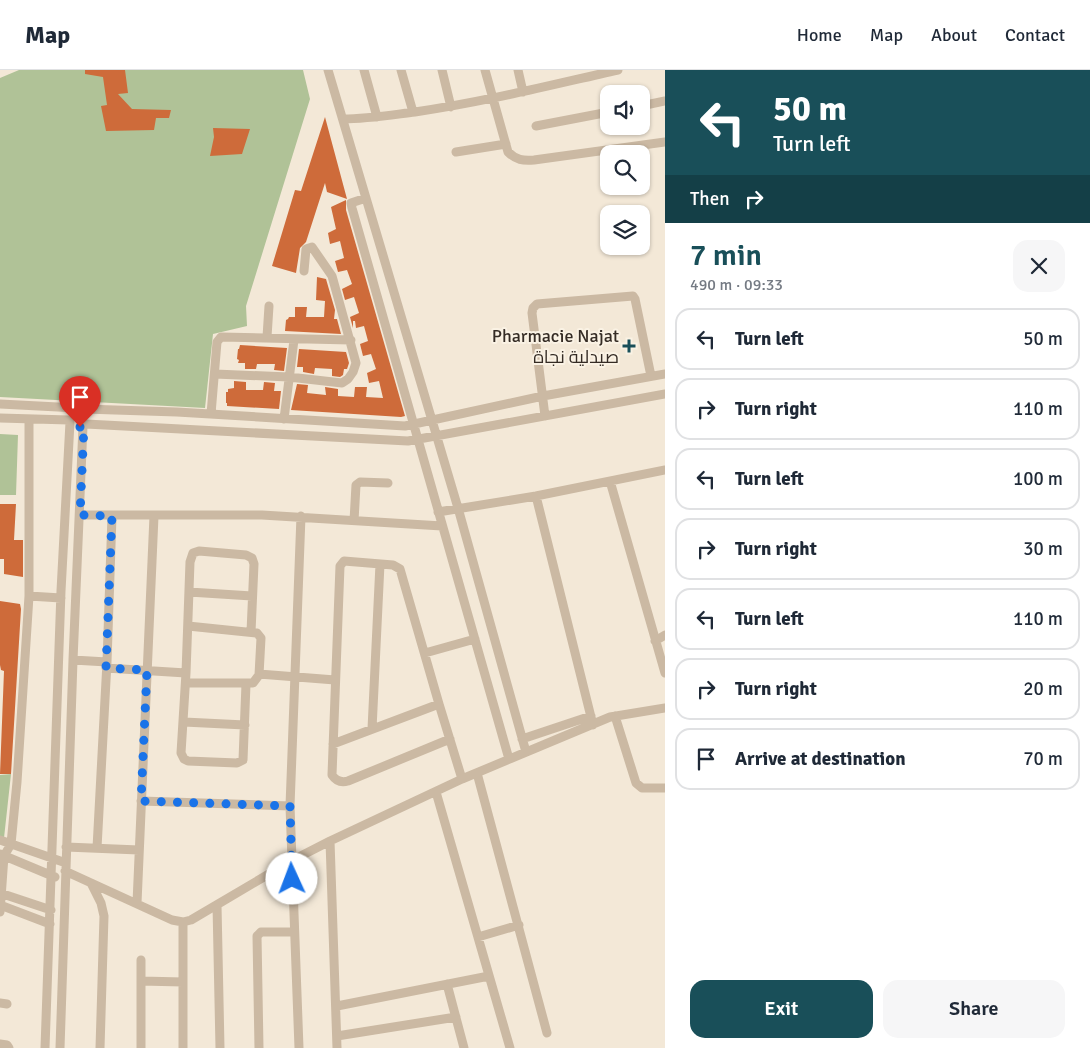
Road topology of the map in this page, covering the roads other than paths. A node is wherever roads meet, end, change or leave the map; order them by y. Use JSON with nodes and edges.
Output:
{"nodes":[{"id":1,"x":328,"y":70,"type":"edge"},
{"id":2,"x":364,"y":70,"type":"edge"},
{"id":3,"x":401,"y":70,"type":"edge"},
{"id":4,"x":442,"y":70,"type":"edge"},
{"id":5,"x":485,"y":70,"type":"edge"},
{"id":6,"x":518,"y":70,"type":"edge"},
{"id":7,"x":618,"y":70,"type":"edge"},
{"id":8,"x":523,"y":92,"type":"junction"},
{"id":9,"x":492,"y":99,"type":"junction"},
{"id":10,"x":665,"y":101,"type":"edge"},
{"id":11,"x":650,"y":104,"type":"edge"},
{"id":12,"x":451,"y":107,"type":"junction"},
{"id":13,"x":412,"y":112,"type":"junction"},
{"id":14,"x":600,"y":114,"type":"edge"},
{"id":15,"x":377,"y":117,"type":"junction"},
{"id":16,"x":342,"y":119,"type":"junction"},
{"id":17,"x":536,"y":126,"type":"dead end"},
{"id":18,"x":665,"y":142,"type":"edge"},
{"id":19,"x":506,"y":144,"type":"junction"},
{"id":20,"x":456,"y":152,"type":"dead end"},
{"id":21,"x":366,"y":198,"type":"junction"},
{"id":22,"x":304,"y":271,"type":"dead end"},
{"id":23,"x":269,"y":306,"type":"dead end"},
{"id":24,"x":267,"y":337,"type":"junction"},
{"id":25,"x":294,"y":340,"type":"junction"},
{"id":26,"x":351,"y":340,"type":"junction"},
{"id":27,"x":214,"y":374,"type":"junction"},
{"id":28,"x":665,"y":374,"type":"edge"},
{"id":29,"x":652,"y":376,"type":"junction"},
{"id":30,"x":289,"y":377,"type":"junction"},
{"id":31,"x":665,"y":394,"type":"edge"},
{"id":32,"x":543,"y":396,"type":"junction"},
{"id":33,"x":0,"y":404,"type":"edge"},
{"id":34,"x":80,"y":408,"type":"junction"},
{"id":35,"x":177,"y":412,"type":"junction"},
{"id":36,"x":211,"y":414,"type":"junction"},
{"id":37,"x":546,"y":416,"type":"junction"},
{"id":38,"x":0,"y":418,"type":"edge"},
{"id":39,"x":29,"y":419,"type":"junction"},
{"id":40,"x":288,"y":419,"type":"junction"},
{"id":41,"x":432,"y":420,"type":"junction"},
{"id":42,"x":69,"y":421,"type":"junction"},
{"id":43,"x":414,"y":424,"type":"junction"},
{"id":44,"x":85,"y":425,"type":"junction"},
{"id":45,"x":177,"y":429,"type":"junction"},
{"id":46,"x":291,"y":435,"type":"junction"},
{"id":47,"x":437,"y":437,"type":"junction"},
{"id":48,"x":418,"y":440,"type":"junction"},
{"id":49,"x":665,"y":470,"type":"edge"},
{"id":50,"x":610,"y":480,"type":"junction"},
{"id":51,"x":388,"y":483,"type":"dead end"},
{"id":52,"x":536,"y":496,"type":"junction"},
{"id":53,"x":458,"y":508,"type":"junction"},
{"id":54,"x":438,"y":512,"type":"junction"},
{"id":55,"x":80,"y":515,"type":"junction"},
{"id":56,"x":112,"y":516,"type":"junction"},
{"id":57,"x":154,"y":516,"type":"junction"},
{"id":58,"x":301,"y":516,"type":"junction"},
{"id":59,"x":354,"y":521,"type":"junction"},
{"id":60,"x":442,"y":526,"type":"junction"},
{"id":61,"x":380,"y":564,"type":"junction"},
{"id":62,"x":76,"y":591,"type":"junction"},
{"id":63,"x":189,"y":592,"type":"junction"},
{"id":64,"x":29,"y":596,"type":"junction"},
{"id":65,"x":252,"y":596,"type":"junction"},
{"id":66,"x":61,"y":598,"type":"junction"},
{"id":67,"x":76,"y":607,"type":"junction"},
{"id":68,"x":188,"y":626,"type":"junction"},
{"id":69,"x":251,"y":632,"type":"junction"},
{"id":70,"x":665,"y":635,"type":"edge"},
{"id":71,"x":474,"y":639,"type":"junction"},
{"id":72,"x":655,"y":641,"type":"junction"},
{"id":73,"x":424,"y":653,"type":"junction"},
{"id":74,"x":73,"y":660,"type":"junction"},
{"id":75,"x":107,"y":665,"type":"junction"},
{"id":76,"x":147,"y":670,"type":"junction"},
{"id":77,"x":186,"y":673,"type":"junction"},
{"id":78,"x":665,"y":673,"type":"edge"},
{"id":79,"x":259,"y":674,"type":"junction"},
{"id":80,"x":295,"y":676,"type":"junction"},
{"id":81,"x":336,"y":680,"type":"junction"},
{"id":82,"x":186,"y":683,"type":"junction"},
{"id":83,"x":246,"y":684,"type":"junction"},
{"id":84,"x":439,"y":704,"type":"junction"},
{"id":85,"x":665,"y":708,"type":"edge"},
{"id":86,"x":615,"y":716,"type":"junction"},
{"id":87,"x":592,"y":720,"type":"junction"},
{"id":88,"x":184,"y":722,"type":"junction"},
{"id":89,"x":245,"y":725,"type":"junction"},
{"id":90,"x":372,"y":729,"type":"junction"},
{"id":91,"x":450,"y":739,"type":"junction"},
{"id":92,"x":522,"y":739,"type":"junction"},
{"id":93,"x":333,"y":744,"type":"junction"},
{"id":94,"x":526,"y":752,"type":"junction"},
{"id":95,"x":509,"y":759,"type":"junction"},
{"id":96,"x":477,"y":773,"type":"junction"},
{"id":97,"x":462,"y":780,"type":"junction"},
{"id":98,"x":665,"y":788,"type":"edge"},
{"id":99,"x":436,"y":792,"type":"junction"},
{"id":100,"x":141,"y":801,"type":"junction"},
{"id":101,"x":290,"y":806,"type":"junction"},
{"id":102,"x":0,"y":840,"type":"edge"},
{"id":103,"x":330,"y":841,"type":"junction"},
{"id":104,"x":11,"y":844,"type":"junction"},
{"id":105,"x":66,"y":847,"type":"junction"},
{"id":106,"x":98,"y":848,"type":"junction"},
{"id":107,"x":139,"y":850,"type":"junction"},
{"id":108,"x":2,"y":855,"type":"edge"},
{"id":109,"x":52,"y":858,"type":"junction"},
{"id":110,"x":291,"y":862,"type":"junction"},
{"id":111,"x":65,"y":867,"type":"junction"},
{"id":112,"x":52,"y":876,"type":"junction"},
{"id":113,"x":65,"y":882,"type":"junction"},
{"id":114,"x":91,"y":883,"type":"junction"},
{"id":115,"x":1,"y":893,"type":"edge"},
{"id":116,"x":137,"y":903,"type":"junction"},
{"id":117,"x":0,"y":905,"type":"edge"},
{"id":118,"x":217,"y":905,"type":"junction"},
{"id":119,"x":50,"y":910,"type":"junction"},
{"id":120,"x":0,"y":912,"type":"edge"},
{"id":121,"x":182,"y":922,"type":"junction"},
{"id":122,"x":50,"y":924,"type":"junction"},
{"id":123,"x":519,"y":925,"type":"junction"},
{"id":124,"x":294,"y":932,"type":"junction"},
{"id":125,"x":478,"y":937,"type":"junction"},
{"id":126,"x":141,"y":960,"type":"dead end"},
{"id":127,"x":488,"y":976,"type":"junction"},
{"id":128,"x":141,"y":981,"type":"junction"},
{"id":129,"x":183,"y":982,"type":"junction"},
{"id":130,"x":447,"y":984,"type":"junction"},
{"id":131,"x":337,"y":1006,"type":"junction"},
{"id":132,"x":456,"y":1017,"type":"junction"},
{"id":133,"x":547,"y":1033,"type":"dead end"},
{"id":134,"x":338,"y":1036,"type":"junction"},
{"id":135,"x":0,"y":1044,"type":"edge"},
{"id":136,"x":9,"y":1048,"type":"edge"},
{"id":137,"x":46,"y":1048,"type":"edge"},
{"id":138,"x":60,"y":1048,"type":"edge"},
{"id":139,"x":100,"y":1048,"type":"edge"},
{"id":140,"x":141,"y":1048,"type":"edge"},
{"id":141,"x":183,"y":1048,"type":"edge"},
{"id":142,"x":220,"y":1048,"type":"edge"},
{"id":143,"x":259,"y":1048,"type":"edge"},
{"id":144,"x":299,"y":1048,"type":"edge"},
{"id":145,"x":338,"y":1048,"type":"edge"},
{"id":146,"x":461,"y":1048,"type":"edge"},
{"id":147,"x":510,"y":1048,"type":"edge"}],
"edges":[{"from":1,"to":16,"type":"street"},
{"from":2,"to":15,"type":"street"},
{"from":3,"to":13,"type":"street"},
{"from":4,"to":12,"type":"street"},
{"from":5,"to":9,"type":"street"},
{"from":6,"to":8,"type":"street"},
{"from":7,"to":8,"type":"street"},
{"from":8,"to":9,"type":"street"},
{"from":9,"to":12,"type":"street"},
{"from":9,"to":19,"type":"street"},
{"from":10,"to":11,"type":"street"},
{"from":12,"to":13,"type":"street"},
{"from":13,"to":15,"type":"street"},
{"from":14,"to":17,"type":"street"},
{"from":15,"to":16,"type":"street"},
{"from":16,"to":21,"type":"street"},
{"from":18,"to":19,"type":"street"},
{"from":19,"to":20,"type":"street"},
{"from":21,"to":41,"type":"street"},
{"from":21,"to":43,"type":"street"},
{"from":22,"to":26,"type":"street"},
{"from":23,"to":24,"type":"street"},
{"from":24,"to":25,"type":"street"},
{"from":24,"to":27,"type":"street"},
{"from":25,"to":26,"type":"street"},
{"from":25,"to":30,"type":"street"},
{"from":26,"to":30,"type":"street"},
{"from":27,"to":30,"type":"street"},
{"from":27,"to":36,"type":"street"},
{"from":28,"to":29,"type":"street"},
{"from":29,"to":32,"type":"street"},
{"from":29,"to":32,"type":"street"},
{"from":30,"to":40,"type":"street"},
{"from":31,"to":37,"type":"street"},
{"from":32,"to":37,"type":"street"},
{"from":32,"to":41,"type":"street"},
{"from":33,"to":34,"type":"street"},
{"from":34,"to":35,"type":"street"},
{"from":34,"to":42,"type":"street"},
{"from":34,"to":44,"type":"street"},
{"from":35,"to":36,"type":"street"},
{"from":35,"to":45,"type":"street"},
{"from":36,"to":40,"type":"street"},
{"from":37,"to":47,"type":"street"},
{"from":38,"to":39,"type":"street"},
{"from":39,"to":42,"type":"street"},
{"from":39,"to":64,"type":"street"},
{"from":40,"to":43,"type":"street"},
{"from":40,"to":46,"type":"street"},
{"from":41,"to":43,"type":"street"},
{"from":41,"to":47,"type":"street"},
{"from":42,"to":44,"type":"street"},
{"from":42,"to":66,"type":"street"},
{"from":43,"to":48,"type":"street"},
{"from":44,"to":45,"type":"street"},
{"from":44,"to":55,"type":"street"},
{"from":45,"to":46,"type":"street"},
{"from":46,"to":48,"type":"street"},
{"from":47,"to":48,"type":"street"},
{"from":47,"to":53,"type":"street"},
{"from":48,"to":54,"type":"street"},
{"from":49,"to":50,"type":"street"},
{"from":50,"to":52,"type":"street"},
{"from":50,"to":72,"type":"street"},
{"from":51,"to":59,"type":"street"},
{"from":52,"to":53,"type":"street"},
{"from":52,"to":87,"type":"street"},
{"from":53,"to":54,"type":"street"},
{"from":53,"to":92,"type":"street"},
{"from":54,"to":60,"type":"street"},
{"from":55,"to":56,"type":"street"},
{"from":55,"to":62,"type":"street"},
{"from":56,"to":57,"type":"street"},
{"from":56,"to":75,"type":"street"},
{"from":57,"to":58,"type":"street"},
{"from":57,"to":76,"type":"street"},
{"from":58,"to":59,"type":"street"},
{"from":58,"to":80,"type":"street"},
{"from":59,"to":60,"type":"street"},
{"from":60,"to":71,"type":"street"},
{"from":61,"to":73,"type":"street"},
{"from":61,"to":81,"type":"street"},
{"from":61,"to":90,"type":"street"},
{"from":62,"to":66,"type":"street"},
{"from":62,"to":67,"type":"street"},
{"from":63,"to":65,"type":"street"},
{"from":63,"to":65,"type":"street"},
{"from":63,"to":68,"type":"street"},
{"from":64,"to":66,"type":"street"},
{"from":64,"to":104,"type":"street"},
{"from":65,"to":69,"type":"street"},
{"from":66,"to":67,"type":"street"},
{"from":66,"to":109,"type":"street"},
{"from":67,"to":74,"type":"street"},
{"from":68,"to":69,"type":"street"},
{"from":68,"to":77,"type":"street"},
{"from":69,"to":79,"type":"street"},
{"from":70,"to":72,"type":"street"},
{"from":71,"to":73,"type":"street"},
{"from":71,"to":95,"type":"street"},
{"from":72,"to":78,"type":"street"},
{"from":73,"to":84,"type":"street"},
{"from":74,"to":75,"type":"street"},
{"from":74,"to":105,"type":"street"},
{"from":75,"to":76,"type":"street"},
{"from":75,"to":106,"type":"street"},
{"from":76,"to":77,"type":"street"},
{"from":76,"to":100,"type":"street"},
{"from":77,"to":82,"type":"street"},
{"from":79,"to":80,"type":"street"},
{"from":79,"to":83,"type":"street"},
{"from":80,"to":81,"type":"street"},
{"from":80,"to":101,"type":"street"},
{"from":81,"to":93,"type":"street"},
{"from":82,"to":83,"type":"street"},
{"from":82,"to":88,"type":"street"},
{"from":83,"to":89,"type":"street"},
{"from":84,"to":90,"type":"street"},
{"from":84,"to":91,"type":"street"},
{"from":85,"to":86,"type":"street"},
{"from":86,"to":87,"type":"street"},
{"from":86,"to":98,"type":"street"},
{"from":87,"to":92,"type":"street"},
{"from":87,"to":94,"type":"street"},
{"from":88,"to":89,"type":"street"},
{"from":88,"to":89,"type":"street"},
{"from":90,"to":93,"type":"street"},
{"from":91,"to":93,"type":"street"},
{"from":91,"to":97,"type":"street"},
{"from":92,"to":94,"type":"street"},
{"from":94,"to":95,"type":"street"},
{"from":95,"to":96,"type":"street"},
{"from":96,"to":97,"type":"street"},
{"from":96,"to":123,"type":"street"},
{"from":97,"to":99,"type":"street"},
{"from":99,"to":103,"type":"street"},
{"from":99,"to":125,"type":"street"},
{"from":100,"to":101,"type":"street"},
{"from":100,"to":107,"type":"street"},
{"from":101,"to":110,"type":"street"},
{"from":102,"to":104,"type":"street"},
{"from":103,"to":110,"type":"street"},
{"from":103,"to":131,"type":"street"},
{"from":104,"to":108,"type":"street"},
{"from":104,"to":109,"type":"street"},
{"from":105,"to":106,"type":"street"},
{"from":105,"to":111,"type":"street"},
{"from":106,"to":107,"type":"street"},
{"from":107,"to":116,"type":"street"},
{"from":108,"to":112,"type":"street"},
{"from":108,"to":115,"type":"street"},
{"from":109,"to":111,"type":"street"},
{"from":109,"to":112,"type":"street"},
{"from":110,"to":118,"type":"street"},
{"from":110,"to":124,"type":"street"},
{"from":111,"to":113,"type":"street"},
{"from":111,"to":114,"type":"street"},
{"from":112,"to":113,"type":"street"},
{"from":112,"to":119,"type":"street"},
{"from":113,"to":138,"type":"street"},
{"from":114,"to":116,"type":"street"},
{"from":114,"to":139,"type":"street"},
{"from":115,"to":117,"type":"street"},
{"from":115,"to":119,"type":"street"},
{"from":116,"to":121,"type":"street"},
{"from":117,"to":120,"type":"street"},
{"from":117,"to":122,"type":"street"},
{"from":118,"to":121,"type":"street"},
{"from":118,"to":142,"type":"street"},
{"from":119,"to":122,"type":"street"},
{"from":121,"to":129,"type":"street"},
{"from":122,"to":137,"type":"street"},
{"from":123,"to":125,"type":"street"},
{"from":123,"to":133,"type":"street"},
{"from":124,"to":143,"type":"street"},
{"from":124,"to":144,"type":"street"},
{"from":125,"to":127,"type":"street"},
{"from":126,"to":128,"type":"street"},
{"from":127,"to":130,"type":"street"},
{"from":127,"to":147,"type":"street"},
{"from":128,"to":129,"type":"street"},
{"from":128,"to":140,"type":"street"},
{"from":129,"to":141,"type":"street"},
{"from":130,"to":131,"type":"street"},
{"from":130,"to":132,"type":"street"},
{"from":131,"to":134,"type":"street"},
{"from":132,"to":134,"type":"street"},
{"from":132,"to":146,"type":"street"},
{"from":134,"to":145,"type":"street"},
{"from":135,"to":136,"type":"street"}]}
